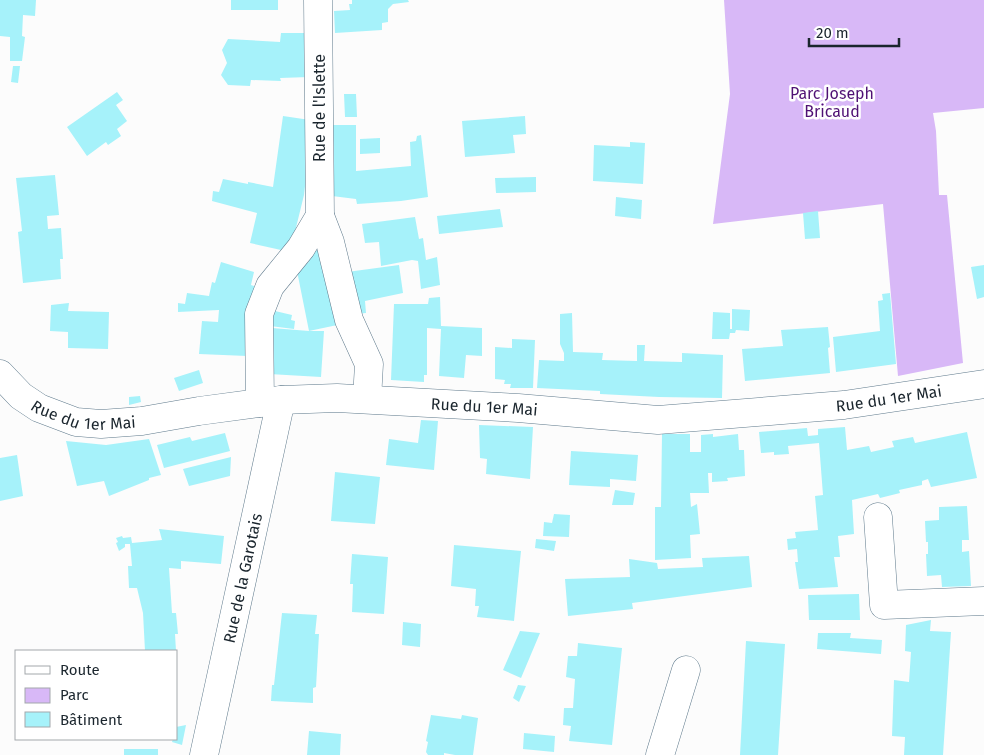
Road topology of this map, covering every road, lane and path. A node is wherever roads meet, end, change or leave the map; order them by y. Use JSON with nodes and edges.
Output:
{"nodes":[{"id":1,"x":318,"y":0,"type":"edge"},
{"id":2,"x":320,"y":216,"type":"junction"},
{"id":3,"x":0,"y":374,"type":"edge"},
{"id":4,"x":984,"y":384,"type":"edge"},
{"id":5,"x":367,"y":399,"type":"junction"},
{"id":6,"x":270,"y":402,"type":"junction"},
{"id":7,"x":878,"y":517,"type":"dead end"},
{"id":8,"x":984,"y":601,"type":"edge"},
{"id":9,"x":686,"y":670,"type":"dead end"},
{"id":10,"x":204,"y":755,"type":"edge"},
{"id":11,"x":660,"y":755,"type":"edge"}],
"edges":[{"from":1,"to":2,"type":"street","name":"Rue de l'Islette"},
{"from":2,"to":5,"type":"street","name":"Rue de l'Islette"},
{"from":2,"to":6,"type":"street"},
{"from":3,"to":6,"type":"street","name":"Rue du 1er Mai"},
{"from":4,"to":5,"type":"street","name":"Rue du 1er Mai"},
{"from":5,"to":6,"type":"street","name":"Rue du 1er Mai"},
{"from":6,"to":10,"type":"street","name":"Rue de la Garotais"},
{"from":7,"to":8,"type":"street"},
{"from":9,"to":11,"type":"street"}]}
